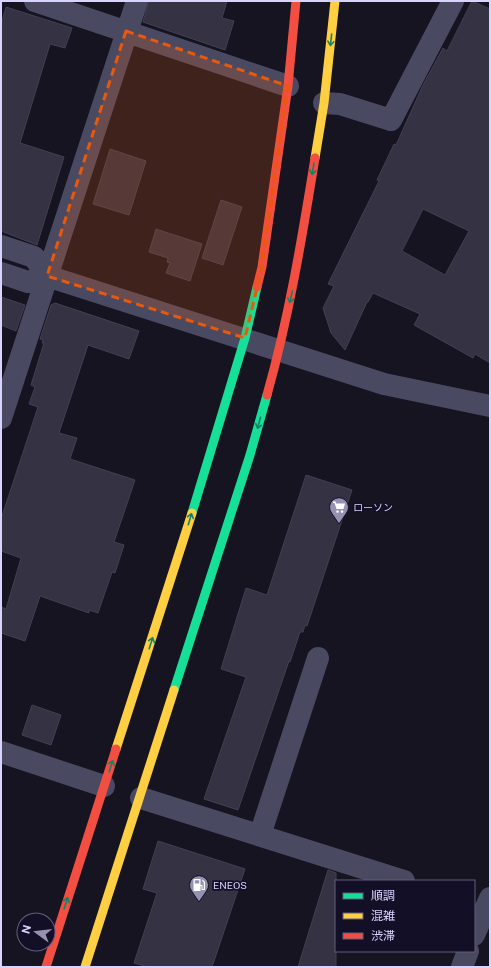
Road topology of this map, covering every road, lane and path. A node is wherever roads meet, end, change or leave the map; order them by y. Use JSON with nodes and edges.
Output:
{"nodes":[{"id":1,"x":35,"y":1,"type":"edge"},
{"id":2,"x":137,"y":1,"type":"edge"},
{"id":3,"x":296,"y":1,"type":"edge"},
{"id":4,"x":335,"y":1,"type":"edge"},
{"id":5,"x":453,"y":1,"type":"edge"},
{"id":6,"x":126,"y":31,"type":"junction"},
{"id":7,"x":288,"y":86,"type":"junction"},
{"id":8,"x":324,"y":103,"type":"junction"},
{"id":9,"x":1,"y":246,"type":"edge"},
{"id":10,"x":1,"y":273,"type":"edge"},
{"id":11,"x":47,"y":276,"type":"junction"},
{"id":12,"x":245,"y":338,"type":"junction"},
{"id":13,"x":280,"y":349,"type":"junction"},
{"id":14,"x":490,"y":406,"type":"edge"},
{"id":15,"x":1,"y":418,"type":"edge"},
{"id":16,"x":318,"y":658,"type":"dead end"},
{"id":17,"x":1,"y":752,"type":"edge"},
{"id":18,"x":104,"y":786,"type":"junction"},
{"id":19,"x":141,"y":798,"type":"junction"},
{"id":20,"x":260,"y":835,"type":"junction"},
{"id":21,"x":401,"y":880,"type":"edge"},
{"id":22,"x":483,"y":903,"type":"edge"},
{"id":23,"x":475,"y":931,"type":"edge"},
{"id":24,"x":468,"y":952,"type":"edge"},
{"id":25,"x":46,"y":967,"type":"edge"},
{"id":26,"x":85,"y":967,"type":"edge"},
{"id":27,"x":462,"y":967,"type":"edge"}],
"edges":[{"from":1,"to":6,"type":"street"},
{"from":2,"to":6,"type":"street"},
{"from":3,"to":7,"type":"street"},
{"from":4,"to":8,"type":"street","one_way":true},
{"from":5,"to":8,"type":"street"},
{"from":6,"to":7,"type":"street"},
{"from":6,"to":11,"type":"street"},
{"from":7,"to":12,"type":"street"},
{"from":8,"to":13,"type":"street","one_way":true},
{"from":9,"to":11,"type":"street"},
{"from":10,"to":11,"type":"street"},
{"from":11,"to":12,"type":"street"},
{"from":11,"to":15,"type":"street"},
{"from":12,"to":13,"type":"street"},
{"from":18,"to":12,"type":"street","one_way":true},
{"from":13,"to":14,"type":"street"},
{"from":13,"to":19,"type":"street","one_way":true},
{"from":16,"to":20,"type":"street"},
{"from":17,"to":18,"type":"street"},
{"from":25,"to":18,"type":"street","one_way":true},
{"from":19,"to":20,"type":"street"},
{"from":19,"to":26,"type":"street"},
{"from":20,"to":21,"type":"street"},
{"from":22,"to":23,"type":"street"},
{"from":24,"to":27,"type":"street"}]}
